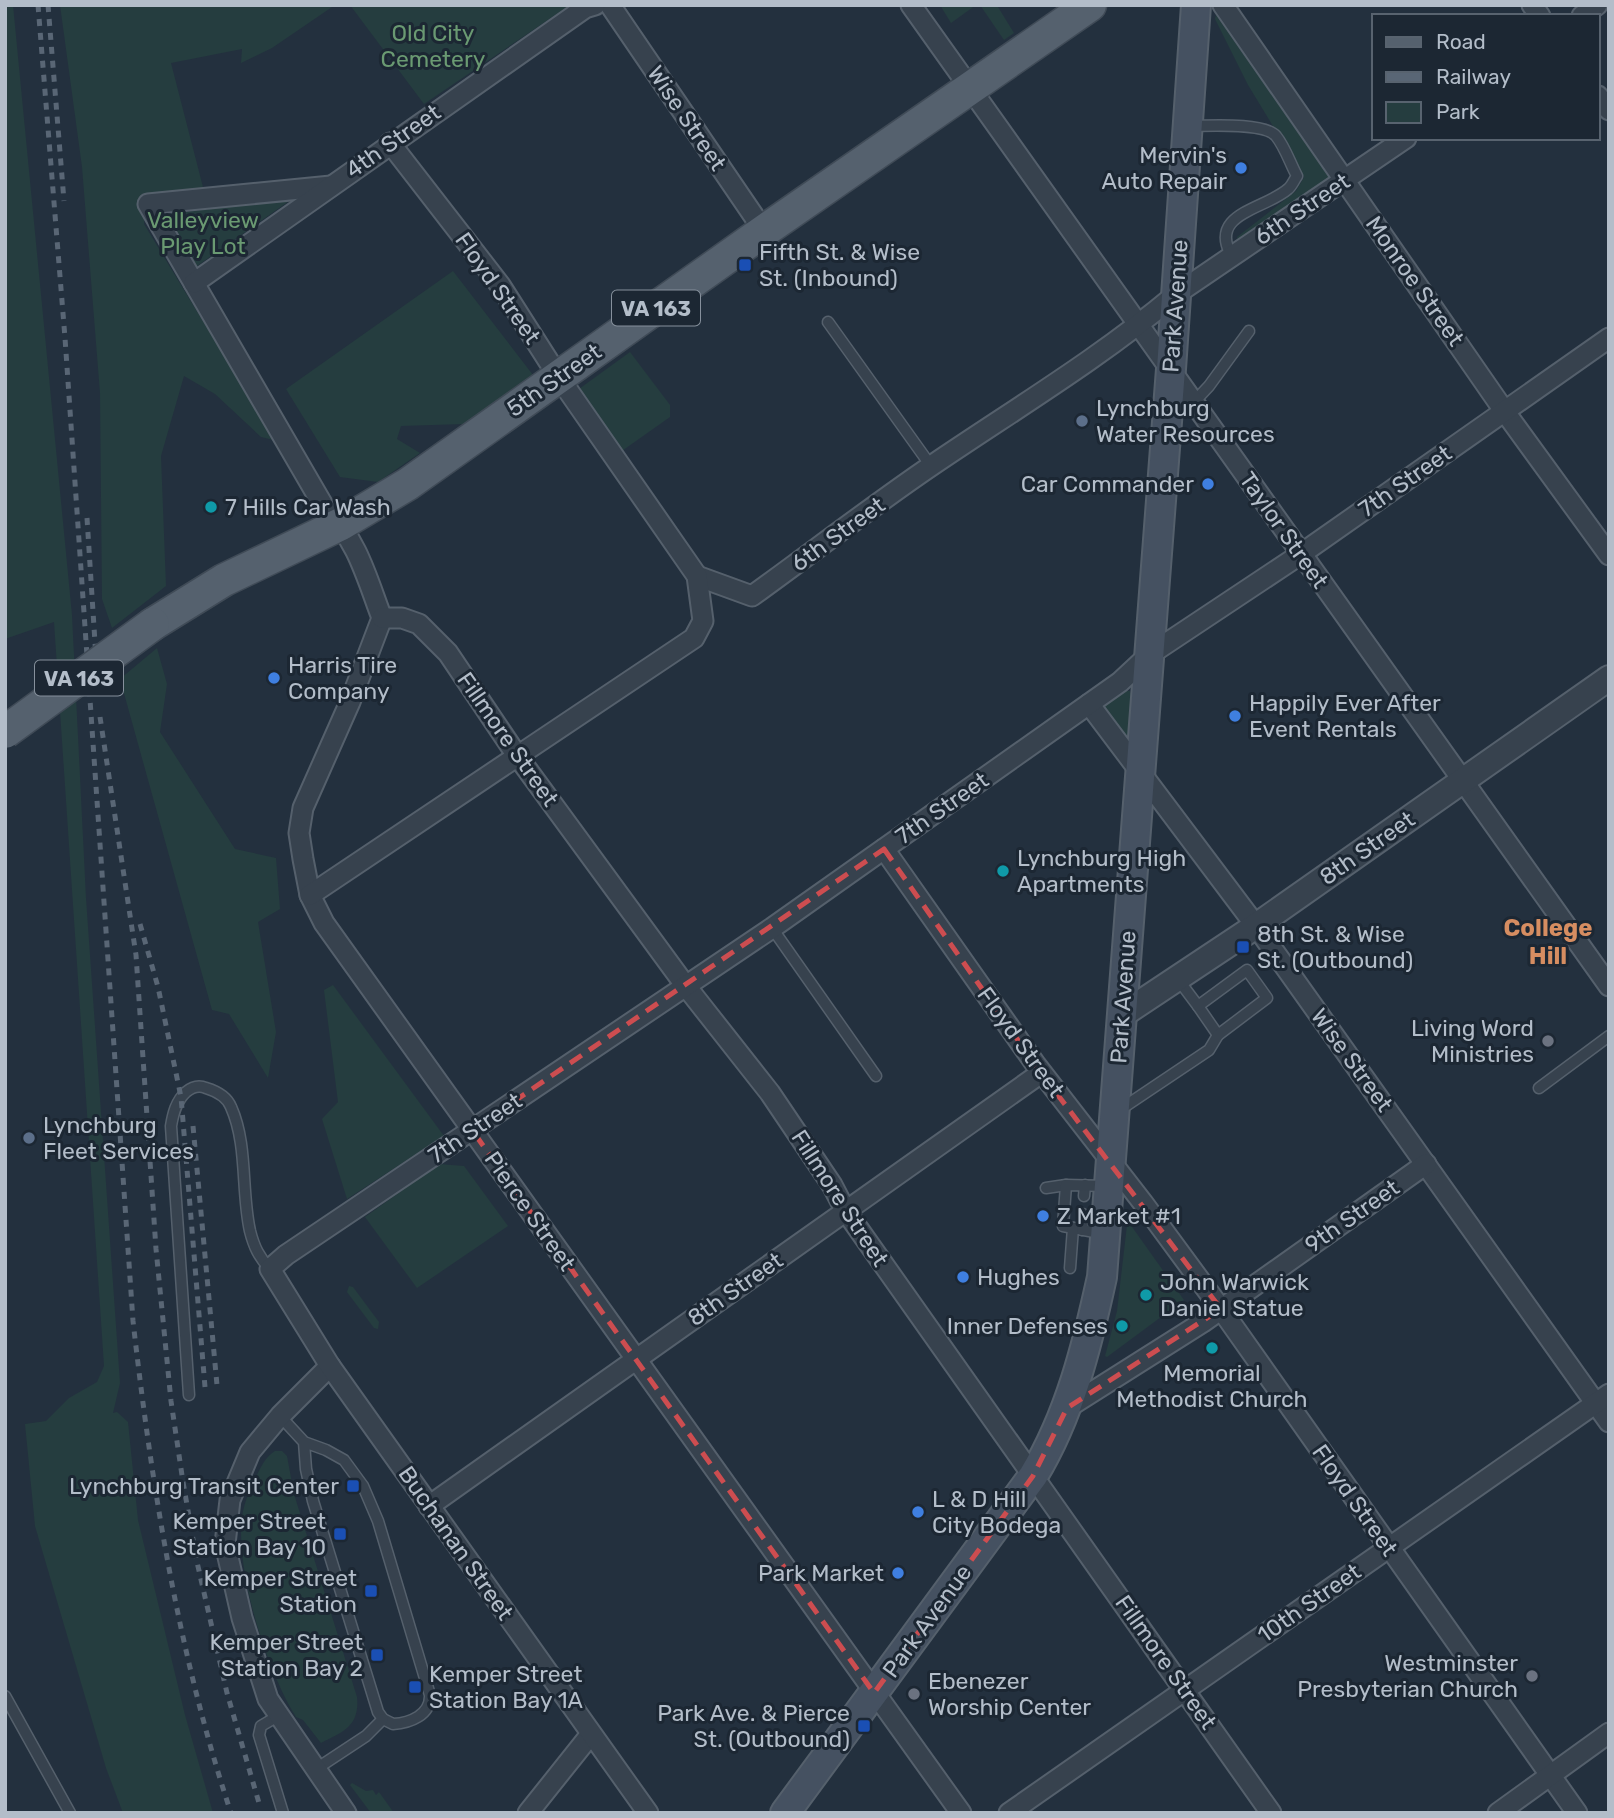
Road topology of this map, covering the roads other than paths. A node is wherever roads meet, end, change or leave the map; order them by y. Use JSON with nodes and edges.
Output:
{"nodes":[{"id":1,"x":595,"y":5,"type":"edge"},
{"id":2,"x":610,"y":5,"type":"edge"},
{"id":3,"x":911,"y":5,"type":"edge"},
{"id":4,"x":1090,"y":5,"type":"edge"},
{"id":5,"x":1196,"y":5,"type":"edge"},
{"id":6,"x":1223,"y":5,"type":"edge"},
{"id":7,"x":969,"y":88,"type":"junction"},
{"id":8,"x":1188,"y":126,"type":"junction"},
{"id":9,"x":1403,"y":140,"type":"edge"},
{"id":10,"x":390,"y":143,"type":"junction"},
{"id":11,"x":1345,"y":180,"type":"junction"},
{"id":12,"x":331,"y":186,"type":"junction"},
{"id":13,"x":764,"y":231,"type":"junction"},
{"id":14,"x":1232,"y":257,"type":"junction"},
{"id":15,"x":194,"y":283,"type":"junction"},
{"id":16,"x":1175,"y":295,"type":"junction"},
{"id":17,"x":828,"y":322,"type":"dead end"},
{"id":18,"x":1140,"y":325,"type":"junction"},
{"id":19,"x":1249,"y":331,"type":"dead end"},
{"id":20,"x":1609,"y":338,"type":"edge"},
{"id":21,"x":1171,"y":369,"type":"junction"},
{"id":22,"x":558,"y":376,"type":"junction"},
{"id":23,"x":1194,"y":402,"type":"junction"},
{"id":24,"x":1505,"y":412,"type":"junction"},
{"id":25,"x":931,"y":466,"type":"junction"},
{"id":26,"x":341,"y":524,"type":"junction"},
{"id":27,"x":1301,"y":554,"type":"junction"},
{"id":28,"x":1609,"y":555,"type":"edge"},
{"id":29,"x":696,"y":576,"type":"junction"},
{"id":30,"x":382,"y":618,"type":"junction"},
{"id":31,"x":1149,"y":654,"type":"junction"},
{"id":32,"x":1609,"y":678,"type":"edge"},
{"id":33,"x":1089,"y":704,"type":"junction"},
{"id":34,"x":5,"y":732,"type":"edge"},
{"id":35,"x":518,"y":757,"type":"junction"},
{"id":36,"x":1140,"y":771,"type":"junction"},
{"id":37,"x":1463,"y":781,"type":"junction"},
{"id":38,"x":884,"y":849,"type":"junction"},
{"id":39,"x":310,"y":895,"type":"junction"},
{"id":40,"x":1256,"y":926,"type":"junction"},
{"id":41,"x":772,"y":928,"type":"junction"},
{"id":42,"x":1177,"y":978,"type":"junction"},
{"id":43,"x":685,"y":985,"type":"junction"},
{"id":44,"x":1609,"y":986,"type":"edge"},
{"id":45,"x":1198,"y":1006,"type":"junction"},
{"id":46,"x":1122,"y":1015,"type":"junction"},
{"id":47,"x":1218,"y":1035,"type":"junction"},
{"id":48,"x":1609,"y":1037,"type":"edge"},
{"id":49,"x":1041,"y":1073,"type":"junction"},
{"id":50,"x":876,"y":1076,"type":"dead end"},
{"id":51,"x":1539,"y":1088,"type":"dead end"},
{"id":52,"x":1115,"y":1113,"type":"junction"},
{"id":53,"x":472,"y":1130,"type":"junction"},
{"id":54,"x":1426,"y":1164,"type":"junction"},
{"id":55,"x":1097,"y":1183,"type":"junction"},
{"id":56,"x":1066,"y":1185,"type":"junction"},
{"id":57,"x":1046,"y":1188,"type":"dead end"},
{"id":58,"x":845,"y":1210,"type":"junction"},
{"id":59,"x":1083,"y":1214,"type":"dead end"},
{"id":60,"x":1087,"y":1231,"type":"junction"},
{"id":61,"x":1070,"y":1268,"type":"dead end"},
{"id":62,"x":270,"y":1269,"type":"junction"},
{"id":63,"x":1220,"y":1309,"type":"junction"},
{"id":64,"x":635,"y":1359,"type":"junction"},
{"id":65,"x":330,"y":1366,"type":"junction"},
{"id":66,"x":189,"y":1395,"type":"dead end"},
{"id":67,"x":1602,"y":1398,"type":"edge"},
{"id":68,"x":1067,"y":1408,"type":"junction"},
{"id":69,"x":280,"y":1416,"type":"junction"},
{"id":70,"x":1609,"y":1422,"type":"edge"},
{"id":71,"x":304,"y":1442,"type":"junction"},
{"id":72,"x":1033,"y":1476,"type":"junction"},
{"id":73,"x":429,"y":1506,"type":"junction"},
{"id":74,"x":1388,"y":1549,"type":"junction"},
{"id":75,"x":1185,"y":1689,"type":"junction"},
{"id":76,"x":874,"y":1693,"type":"junction"},
{"id":77,"x":5,"y":1696,"type":"edge"},
{"id":78,"x":278,"y":1716,"type":"junction"},
{"id":79,"x":383,"y":1719,"type":"junction"},
{"id":80,"x":1609,"y":1733,"type":"edge"},
{"id":81,"x":591,"y":1734,"type":"junction"},
{"id":82,"x":316,"y":1769,"type":"junction"},
{"id":83,"x":1550,"y":1774,"type":"junction"},
{"id":84,"x":70,"y":1813,"type":"edge"},
{"id":85,"x":283,"y":1813,"type":"edge"},
{"id":86,"x":346,"y":1813,"type":"edge"},
{"id":87,"x":528,"y":1813,"type":"edge"},
{"id":88,"x":648,"y":1813,"type":"edge"},
{"id":89,"x":785,"y":1813,"type":"edge"},
{"id":90,"x":961,"y":1813,"type":"edge"},
{"id":91,"x":1009,"y":1813,"type":"edge"},
{"id":92,"x":1271,"y":1813,"type":"edge"},
{"id":93,"x":1498,"y":1813,"type":"edge"},
{"id":94,"x":1577,"y":1813,"type":"edge"}],
"edges":[{"from":1,"to":10,"type":"street","name":"4th Street"},
{"from":2,"to":13,"type":"street","name":"Wise Street"},
{"from":3,"to":7,"type":"street","name":"Taylor Street"},
{"from":4,"to":7,"type":"main road","name":"5th Street","number":"VA 163"},
{"from":5,"to":8,"type":"main road","name":"Park Avenue"},
{"from":6,"to":11,"type":"street","name":"Monroe Street"},
{"from":7,"to":13,"type":"main road","name":"5th Street","number":"VA 163"},
{"from":7,"to":18,"type":"street","name":"Taylor Street"},
{"from":8,"to":14,"type":"lane"},
{"from":8,"to":16,"type":"main road","name":"Park Avenue"},
{"from":9,"to":11,"type":"street","name":"6th Street"},
{"from":10,"to":12,"type":"street","name":"4th Street"},
{"from":10,"to":22,"type":"street","name":"Floyd Street"},
{"from":11,"to":14,"type":"street","name":"6th Street"},
{"from":11,"to":24,"type":"street","name":"Monroe Street"},
{"from":12,"to":15,"type":"street","name":"4th Street"},
{"from":12,"to":15,"type":"street"},
{"from":13,"to":22,"type":"main road","name":"5th Street","number":"VA 163"},
{"from":14,"to":16,"type":"street","name":"6th Street"},
{"from":15,"to":26,"type":"street"},
{"from":16,"to":18,"type":"street","name":"6th Street"},
{"from":16,"to":21,"type":"main road","name":"Park Avenue"},
{"from":17,"to":25,"type":"lane"},
{"from":18,"to":21,"type":"street","name":"Taylor Street"},
{"from":18,"to":25,"type":"street","name":"6th Street"},
{"from":19,"to":23,"type":"lane"},
{"from":20,"to":24,"type":"street","name":"7th Street"},
{"from":21,"to":23,"type":"street","name":"Taylor Street"},
{"from":21,"to":31,"type":"main road","name":"Park Avenue"},
{"from":22,"to":26,"type":"main road","name":"5th Street","number":"VA 163"},
{"from":22,"to":29,"type":"street","name":"Floyd Street"},
{"from":23,"to":27,"type":"street","name":"Taylor Street"},
{"from":24,"to":27,"type":"street","name":"7th Street"},
{"from":24,"to":28,"type":"street","name":"Monroe Street"},
{"from":25,"to":29,"type":"street","name":"6th Street"},
{"from":26,"to":30,"type":"street"},
{"from":26,"to":34,"type":"main road","name":"5th Street","number":"VA 163","bridge":true},
{"from":27,"to":31,"type":"street","name":"7th Street"},
{"from":27,"to":37,"type":"street","name":"Taylor Street"},
{"from":29,"to":35,"type":"street"},
{"from":30,"to":35,"type":"street","name":"Fillmore Street"},
{"from":30,"to":39,"type":"street","name":"Pierce Street"},
{"from":31,"to":33,"type":"street","name":"7th Street"},
{"from":31,"to":36,"type":"main road","name":"Park Avenue"},
{"from":32,"to":37,"type":"street","name":"8th Street"},
{"from":33,"to":36,"type":"street","name":"Wise Street"},
{"from":33,"to":38,"type":"street","name":"7th Street"},
{"from":35,"to":39,"type":"street"},
{"from":35,"to":43,"type":"street","name":"Fillmore Street"},
{"from":36,"to":40,"type":"street","name":"Wise Street"},
{"from":36,"to":46,"type":"main road","name":"Park Avenue"},
{"from":37,"to":40,"type":"street","name":"8th Street"},
{"from":37,"to":44,"type":"street","name":"Taylor Street"},
{"from":38,"to":41,"type":"street","name":"7th Street"},
{"from":38,"to":49,"type":"street","name":"Floyd Street"},
{"from":39,"to":53,"type":"street","name":"Pierce Street"},
{"from":40,"to":42,"type":"street","name":"8th Street"},
{"from":40,"to":54,"type":"street","name":"Wise Street"},
{"from":41,"to":43,"type":"street","name":"7th Street"},
{"from":41,"to":50,"type":"lane"},
{"from":42,"to":45,"type":"lane"},
{"from":42,"to":46,"type":"street","name":"8th Street"},
{"from":43,"to":53,"type":"street","name":"7th Street"},
{"from":43,"to":58,"type":"street","name":"Fillmore Street"},
{"from":45,"to":47,"type":"lane"},
{"from":45,"to":47,"type":"lane"},
{"from":46,"to":52,"type":"main road","name":"Park Avenue"},
{"from":47,"to":52,"type":"lane"},
{"from":48,"to":51,"type":"lane"},
{"from":49,"to":55,"type":"street","name":"Floyd Street"},
{"from":49,"to":58,"type":"street","name":"8th Street"},
{"from":52,"to":55,"type":"main road","name":"Park Avenue"},
{"from":53,"to":62,"type":"street","name":"7th Street"},
{"from":53,"to":64,"type":"street","name":"Pierce Street"},
{"from":54,"to":63,"type":"street","name":"9th Street"},
{"from":54,"to":67,"type":"street","name":"Wise Street"},
{"from":55,"to":56,"type":"lane"},
{"from":55,"to":60,"type":"main road","name":"Park Avenue"},
{"from":55,"to":63,"type":"street","name":"Floyd Street"},
{"from":56,"to":57,"type":"lane"},
{"from":56,"to":60,"type":"lane"},
{"from":58,"to":64,"type":"street","name":"8th Street"},
{"from":58,"to":72,"type":"street","name":"Fillmore Street"},
{"from":59,"to":60,"type":"lane"},
{"from":60,"to":61,"type":"lane"},
{"from":60,"to":68,"type":"main road","name":"Park Avenue"},
{"from":62,"to":65,"type":"street","name":"Buchanan Street"},
{"from":62,"to":66,"type":"lane"},
{"from":63,"to":68,"type":"street","name":"9th Street"},
{"from":63,"to":74,"type":"street","name":"Floyd Street"},
{"from":64,"to":73,"type":"street","name":"8th Street"},
{"from":64,"to":76,"type":"street","name":"Pierce Street"},
{"from":65,"to":69,"type":"street"},
{"from":65,"to":73,"type":"street","name":"Buchanan Street"},
{"from":67,"to":70,"type":"street","name":"Wise Street"},
{"from":67,"to":74,"type":"street","name":"10th Street"},
{"from":68,"to":72,"type":"main road","name":"Park Avenue"},
{"from":69,"to":71,"type":"lane"},
{"from":69,"to":78,"type":"street"},
{"from":71,"to":79,"type":"lane"},
{"from":71,"to":79,"type":"lane"},
{"from":72,"to":75,"type":"street","name":"Fillmore Street"},
{"from":72,"to":76,"type":"main road","name":"Park Avenue"},
{"from":73,"to":81,"type":"street","name":"Buchanan Street"},
{"from":74,"to":75,"type":"street","name":"10th Street"},
{"from":74,"to":83,"type":"street","name":"Floyd Street"},
{"from":75,"to":91,"type":"street","name":"10th Street"},
{"from":75,"to":92,"type":"street","name":"Fillmore Street"},
{"from":76,"to":89,"type":"main road","name":"Park Avenue"},
{"from":76,"to":90,"type":"street","name":"Pierce Street"},
{"from":77,"to":84,"type":"lane"},
{"from":78,"to":82,"type":"street"},
{"from":78,"to":85,"type":"lane"},
{"from":79,"to":82,"type":"lane"},
{"from":80,"to":83,"type":"street"},
{"from":81,"to":87,"type":"street"},
{"from":81,"to":88,"type":"street","name":"Buchanan Street"},
{"from":82,"to":86,"type":"street"},
{"from":83,"to":93,"type":"street"},
{"from":83,"to":94,"type":"street","name":"Floyd Street"}]}
